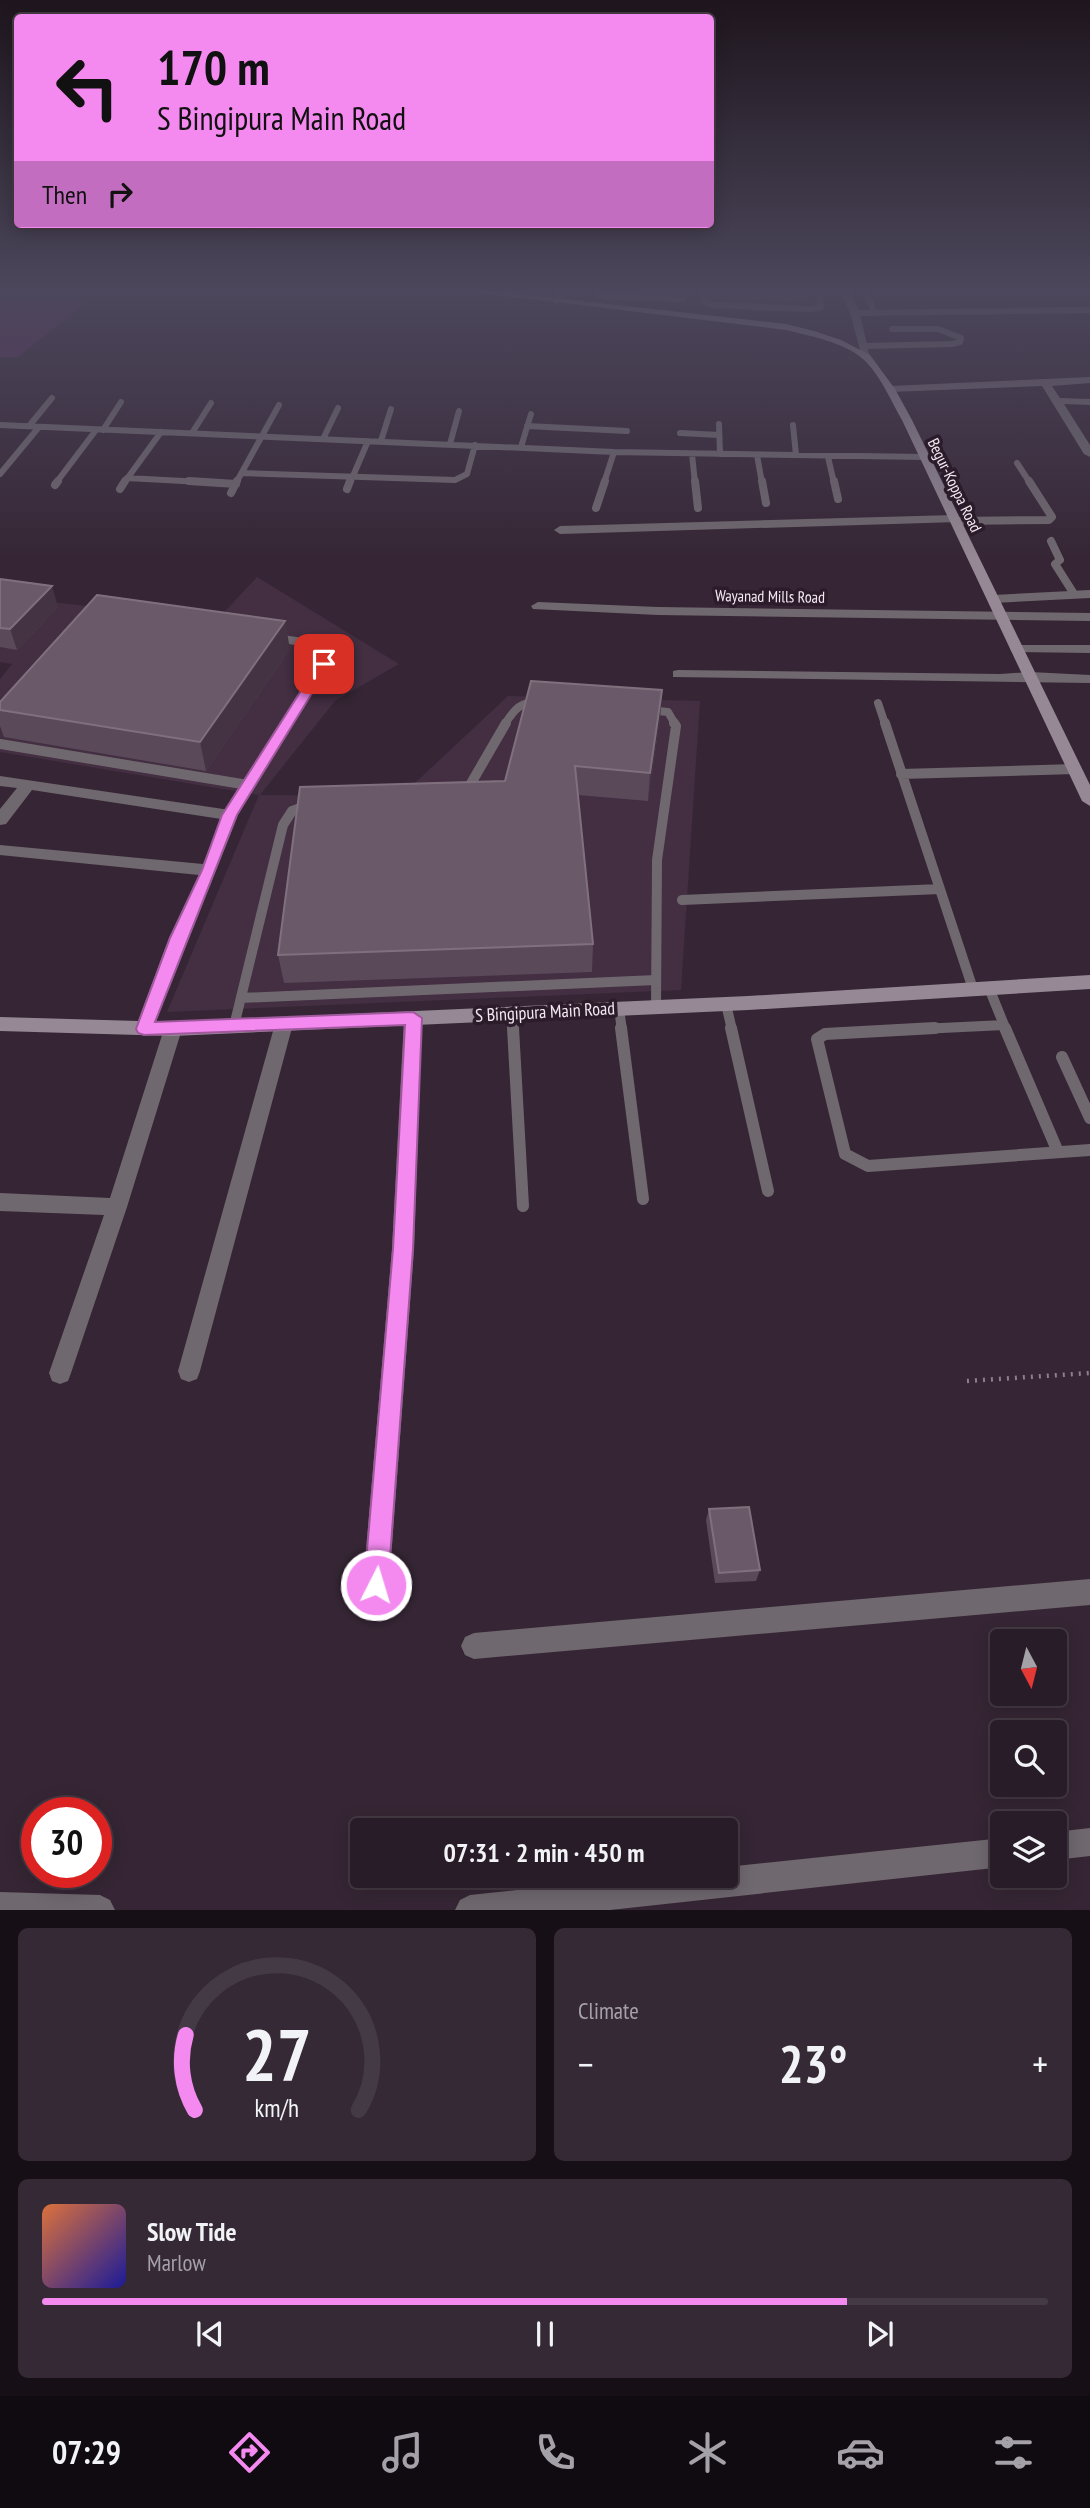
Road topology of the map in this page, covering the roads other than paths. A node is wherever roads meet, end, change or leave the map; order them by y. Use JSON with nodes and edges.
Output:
{"nodes":[{"id":1,"x":885,"y":381,"type":"edge"},
{"id":2,"x":1073,"y":381,"type":"edge"},
{"id":3,"x":1045,"y":383,"type":"junction"},
{"id":4,"x":890,"y":389,"type":"junction"},
{"id":5,"x":52,"y":398,"type":"dead end"},
{"id":6,"x":1058,"y":401,"type":"junction"},
{"id":7,"x":121,"y":402,"type":"dead end"},
{"id":8,"x":1090,"y":402,"type":"edge"},
{"id":9,"x":211,"y":403,"type":"dead end"},
{"id":10,"x":279,"y":405,"type":"dead end"},
{"id":11,"x":338,"y":408,"type":"dead end"},
{"id":12,"x":391,"y":409,"type":"dead end"},
{"id":13,"x":459,"y":411,"type":"dead end"},
{"id":14,"x":531,"y":414,"type":"dead end"},
{"id":15,"x":719,"y":424,"type":"dead end"},
{"id":16,"x":0,"y":425,"type":"edge"},
{"id":17,"x":793,"y":425,"type":"dead end"},
{"id":18,"x":29,"y":426,"type":"junction"},
{"id":19,"x":527,"y":426,"type":"junction"},
{"id":20,"x":39,"y":427,"type":"junction"},
{"id":21,"x":1073,"y":427,"type":"junction"},
{"id":22,"x":1090,"y":427,"type":"edge"},
{"id":23,"x":99,"y":430,"type":"junction"},
{"id":24,"x":627,"y":431,"type":"dead end"},
{"id":25,"x":161,"y":432,"type":"junction"},
{"id":26,"x":192,"y":433,"type":"junction"},
{"id":27,"x":680,"y":433,"type":"dead end"},
{"id":28,"x":719,"y":435,"type":"junction"},
{"id":29,"x":262,"y":436,"type":"junction"},
{"id":30,"x":323,"y":439,"type":"junction"},
{"id":31,"x":368,"y":441,"type":"junction"},
{"id":32,"x":381,"y":441,"type":"junction"},
{"id":33,"x":450,"y":444,"type":"junction"},
{"id":34,"x":475,"y":445,"type":"junction"},
{"id":35,"x":521,"y":447,"type":"junction"},
{"id":36,"x":614,"y":452,"type":"junction"},
{"id":37,"x":692,"y":454,"type":"junction"},
{"id":38,"x":720,"y":454,"type":"junction"},
{"id":39,"x":1090,"y":454,"type":"edge"},
{"id":40,"x":757,"y":455,"type":"junction"},
{"id":41,"x":796,"y":455,"type":"junction"},
{"id":42,"x":824,"y":456,"type":"junction"},
{"id":43,"x":925,"y":460,"type":"junction"},
{"id":44,"x":1017,"y":463,"type":"dead end"},
{"id":45,"x":242,"y":473,"type":"junction"},
{"id":46,"x":0,"y":474,"type":"edge"},
{"id":47,"x":353,"y":475,"type":"junction"},
{"id":48,"x":128,"y":478,"type":"junction"},
{"id":49,"x":236,"y":484,"type":"junction"},
{"id":50,"x":55,"y":485,"type":"dead end"},
{"id":51,"x":120,"y":489,"type":"dead end"},
{"id":52,"x":347,"y":489,"type":"dead end"},
{"id":53,"x":231,"y":493,"type":"dead end"},
{"id":54,"x":838,"y":499,"type":"dead end"},
{"id":55,"x":766,"y":503,"type":"dead end"},
{"id":56,"x":596,"y":508,"type":"dead end"},
{"id":57,"x":698,"y":508,"type":"dead end"},
{"id":58,"x":954,"y":520,"type":"junction"},
{"id":59,"x":560,"y":530,"type":"dead end"},
{"id":60,"x":1051,"y":541,"type":"dead end"},
{"id":61,"x":1074,"y":594,"type":"junction"},
{"id":62,"x":1090,"y":594,"type":"edge"},
{"id":63,"x":993,"y":599,"type":"junction"},
{"id":64,"x":538,"y":606,"type":"dead end"},
{"id":65,"x":1001,"y":616,"type":"junction"},
{"id":66,"x":1090,"y":617,"type":"edge"},
{"id":67,"x":268,"y":637,"type":"edge"},
{"id":68,"x":1017,"y":649,"type":"junction"},
{"id":69,"x":1090,"y":649,"type":"edge"},
{"id":70,"x":678,"y":674,"type":"dead end"},
{"id":71,"x":1031,"y":677,"type":"junction"},
{"id":72,"x":1090,"y":678,"type":"edge"},
{"id":73,"x":551,"y":702,"type":"edge"},
{"id":74,"x":878,"y":704,"type":"dead end"},
{"id":75,"x":630,"y":708,"type":"edge"},
{"id":76,"x":0,"y":744,"type":"edge"},
{"id":77,"x":1075,"y":769,"type":"junction"},
{"id":78,"x":901,"y":774,"type":"junction"},
{"id":79,"x":0,"y":780,"type":"edge"},
{"id":80,"x":28,"y":785,"type":"junction"},
{"id":81,"x":248,"y":785,"type":"junction"},
{"id":82,"x":455,"y":799,"type":"edge"},
{"id":83,"x":1090,"y":801,"type":"edge"},
{"id":84,"x":316,"y":805,"type":"edge"},
{"id":85,"x":230,"y":815,"type":"junction"},
{"id":86,"x":0,"y":820,"type":"edge"},
{"id":87,"x":0,"y":850,"type":"edge"},
{"id":88,"x":209,"y":870,"type":"junction"},
{"id":89,"x":940,"y":890,"type":"junction"},
{"id":90,"x":682,"y":900,"type":"dead end"},
{"id":91,"x":656,"y":980,"type":"junction"},
{"id":92,"x":1090,"y":982,"type":"edge"},
{"id":93,"x":981,"y":989,"type":"junction"},
{"id":94,"x":241,"y":998,"type":"junction"},
{"id":95,"x":726,"y":1004,"type":"junction"},
{"id":96,"x":656,"y":1007,"type":"junction"},
{"id":97,"x":620,"y":1009,"type":"junction"},
{"id":98,"x":512,"y":1014,"type":"junction"},
{"id":99,"x":413,"y":1018,"type":"junction"},
{"id":100,"x":0,"y":1024,"type":"edge"},
{"id":101,"x":284,"y":1024,"type":"junction"},
{"id":102,"x":1004,"y":1025,"type":"junction"},
{"id":103,"x":234,"y":1026,"type":"junction"},
{"id":104,"x":144,"y":1029,"type":"junction"},
{"id":105,"x":173,"y":1029,"type":"junction"},
{"id":106,"x":1062,"y":1057,"type":"dead end"},
{"id":107,"x":1090,"y":1118,"type":"edge"},
{"id":108,"x":1090,"y":1150,"type":"edge"},
{"id":109,"x":1058,"y":1152,"type":"junction"},
{"id":110,"x":768,"y":1191,"type":"dead end"},
{"id":111,"x":643,"y":1199,"type":"dead end"},
{"id":112,"x":0,"y":1202,"type":"edge"},
{"id":113,"x":523,"y":1206,"type":"dead end"},
{"id":114,"x":117,"y":1207,"type":"junction"},
{"id":115,"x":189,"y":1371,"type":"dead end"},
{"id":116,"x":60,"y":1373,"type":"dead end"},
{"id":117,"x":376,"y":1585,"type":"dead end"},
{"id":118,"x":1090,"y":1591,"type":"edge"},
{"id":119,"x":474,"y":1646,"type":"dead end"},
{"id":120,"x":1090,"y":1842,"type":"edge"},
{"id":121,"x":1067,"y":1845,"type":"edge"},
{"id":122,"x":990,"y":1853,"type":"edge"},
{"id":123,"x":0,"y":1907,"type":"edge"},
{"id":124,"x":100,"y":1909,"type":"edge"},
{"id":125,"x":470,"y":1909,"type":"edge"}],
"edges":[{"from":1,"to":4,"type":"main road","name":"Begur-Koppa Road"},
{"from":2,"to":3,"type":"street"},
{"from":3,"to":4,"type":"street"},
{"from":3,"to":6,"type":"street"},
{"from":4,"to":43,"type":"main road","name":"Begur-Koppa Road"},
{"from":5,"to":18,"type":"lane"},
{"from":6,"to":8,"type":"street"},
{"from":6,"to":21,"type":"street"},
{"from":7,"to":23,"type":"lane"},
{"from":9,"to":26,"type":"lane"},
{"from":10,"to":29,"type":"lane"},
{"from":11,"to":30,"type":"lane"},
{"from":12,"to":32,"type":"lane"},
{"from":13,"to":33,"type":"lane"},
{"from":14,"to":19,"type":"lane"},
{"from":15,"to":28,"type":"lane"},
{"from":16,"to":18,"type":"lane"},
{"from":17,"to":41,"type":"lane"},
{"from":18,"to":20,"type":"lane"},
{"from":19,"to":24,"type":"lane"},
{"from":19,"to":35,"type":"lane"},
{"from":20,"to":23,"type":"lane"},
{"from":20,"to":46,"type":"lane"},
{"from":21,"to":22,"type":"street"},
{"from":21,"to":39,"type":"street"},
{"from":23,"to":25,"type":"lane"},
{"from":23,"to":50,"type":"lane"},
{"from":25,"to":26,"type":"lane"},
{"from":25,"to":48,"type":"lane"},
{"from":26,"to":29,"type":"lane"},
{"from":27,"to":28,"type":"lane"},
{"from":28,"to":38,"type":"lane"},
{"from":29,"to":30,"type":"lane"},
{"from":29,"to":45,"type":"lane"},
{"from":30,"to":31,"type":"lane"},
{"from":31,"to":32,"type":"lane"},
{"from":31,"to":47,"type":"lane"},
{"from":32,"to":33,"type":"lane"},
{"from":33,"to":34,"type":"lane"},
{"from":34,"to":35,"type":"lane"},
{"from":34,"to":47,"type":"lane"},
{"from":35,"to":36,"type":"lane"},
{"from":36,"to":37,"type":"lane"},
{"from":36,"to":56,"type":"lane"},
{"from":37,"to":38,"type":"lane"},
{"from":37,"to":57,"type":"lane"},
{"from":38,"to":40,"type":"lane"},
{"from":40,"to":41,"type":"lane"},
{"from":40,"to":55,"type":"lane"},
{"from":41,"to":42,"type":"lane"},
{"from":42,"to":43,"type":"lane"},
{"from":42,"to":54,"type":"lane"},
{"from":43,"to":58,"type":"main road","name":"Begur-Koppa Road"},
{"from":44,"to":58,"type":"lane"},
{"from":45,"to":47,"type":"lane"},
{"from":45,"to":49,"type":"lane"},
{"from":47,"to":52,"type":"lane"},
{"from":48,"to":49,"type":"lane"},
{"from":48,"to":51,"type":"lane"},
{"from":49,"to":53,"type":"lane"},
{"from":58,"to":59,"type":"street"},
{"from":58,"to":63,"type":"main road","name":"Begur-Koppa Road"},
{"from":60,"to":61,"type":"lane"},
{"from":61,"to":62,"type":"lane"},
{"from":61,"to":63,"type":"lane"},
{"from":63,"to":65,"type":"main road","name":"Begur-Koppa Road"},
{"from":64,"to":65,"type":"street","name":"Wayanad Mills Road"},
{"from":65,"to":66,"type":"street","name":"Wayanad Mills Road"},
{"from":65,"to":68,"type":"main road","name":"Begur-Koppa Road"},
{"from":67,"to":81,"type":"lane"},
{"from":68,"to":69,"type":"street"},
{"from":68,"to":71,"type":"main road","name":"Begur-Koppa Road"},
{"from":70,"to":71,"type":"street"},
{"from":71,"to":72,"type":"street"},
{"from":71,"to":77,"type":"main road","name":"Begur-Koppa Road"},
{"from":73,"to":82,"type":"lane"},
{"from":74,"to":78,"type":"lane"},
{"from":75,"to":91,"type":"lane"},
{"from":76,"to":81,"type":"lane"},
{"from":77,"to":78,"type":"lane"},
{"from":77,"to":83,"type":"main road","name":"Begur-Koppa Road"},
{"from":78,"to":89,"type":"lane"},
{"from":79,"to":80,"type":"street"},
{"from":80,"to":85,"type":"street"},
{"from":80,"to":86,"type":"street"},
{"from":81,"to":85,"type":"lane"},
{"from":84,"to":94,"type":"lane"},
{"from":85,"to":88,"type":"street"},
{"from":87,"to":88,"type":"street"},
{"from":88,"to":104,"type":"street"},
{"from":89,"to":90,"type":"lane"},
{"from":89,"to":93,"type":"lane"},
{"from":91,"to":94,"type":"lane"},
{"from":91,"to":96,"type":"lane"},
{"from":92,"to":93,"type":"main road","name":"S Bingipura Main Road"},
{"from":93,"to":95,"type":"main road","name":"S Bingipura Main Road"},
{"from":93,"to":102,"type":"lane"},
{"from":94,"to":103,"type":"lane"},
{"from":95,"to":96,"type":"main road","name":"S Bingipura Main Road"},
{"from":95,"to":110,"type":"lane"},
{"from":96,"to":97,"type":"main road","name":"S Bingipura Main Road"},
{"from":97,"to":98,"type":"main road","name":"S Bingipura Main Road"},
{"from":97,"to":111,"type":"lane"},
{"from":98,"to":99,"type":"main road","name":"S Bingipura Main Road"},
{"from":98,"to":113,"type":"lane"},
{"from":99,"to":101,"type":"main road","name":"S Bingipura Main Road"},
{"from":99,"to":117,"type":"street"},
{"from":100,"to":104,"type":"main road","name":"S Bingipura Main Road"},
{"from":101,"to":103,"type":"main road","name":"S Bingipura Main Road"},
{"from":101,"to":115,"type":"street"},
{"from":102,"to":109,"type":"lane"},
{"from":102,"to":109,"type":"lane"},
{"from":103,"to":105,"type":"main road","name":"S Bingipura Main Road"},
{"from":104,"to":105,"type":"main road","name":"S Bingipura Main Road"},
{"from":105,"to":114,"type":"street"},
{"from":106,"to":107,"type":"lane"},
{"from":108,"to":109,"type":"lane"},
{"from":112,"to":114,"type":"street"},
{"from":114,"to":116,"type":"street"},
{"from":118,"to":119,"type":"street"},
{"from":120,"to":121,"type":"street"},
{"from":122,"to":125,"type":"street"},
{"from":123,"to":124,"type":"street"}]}
